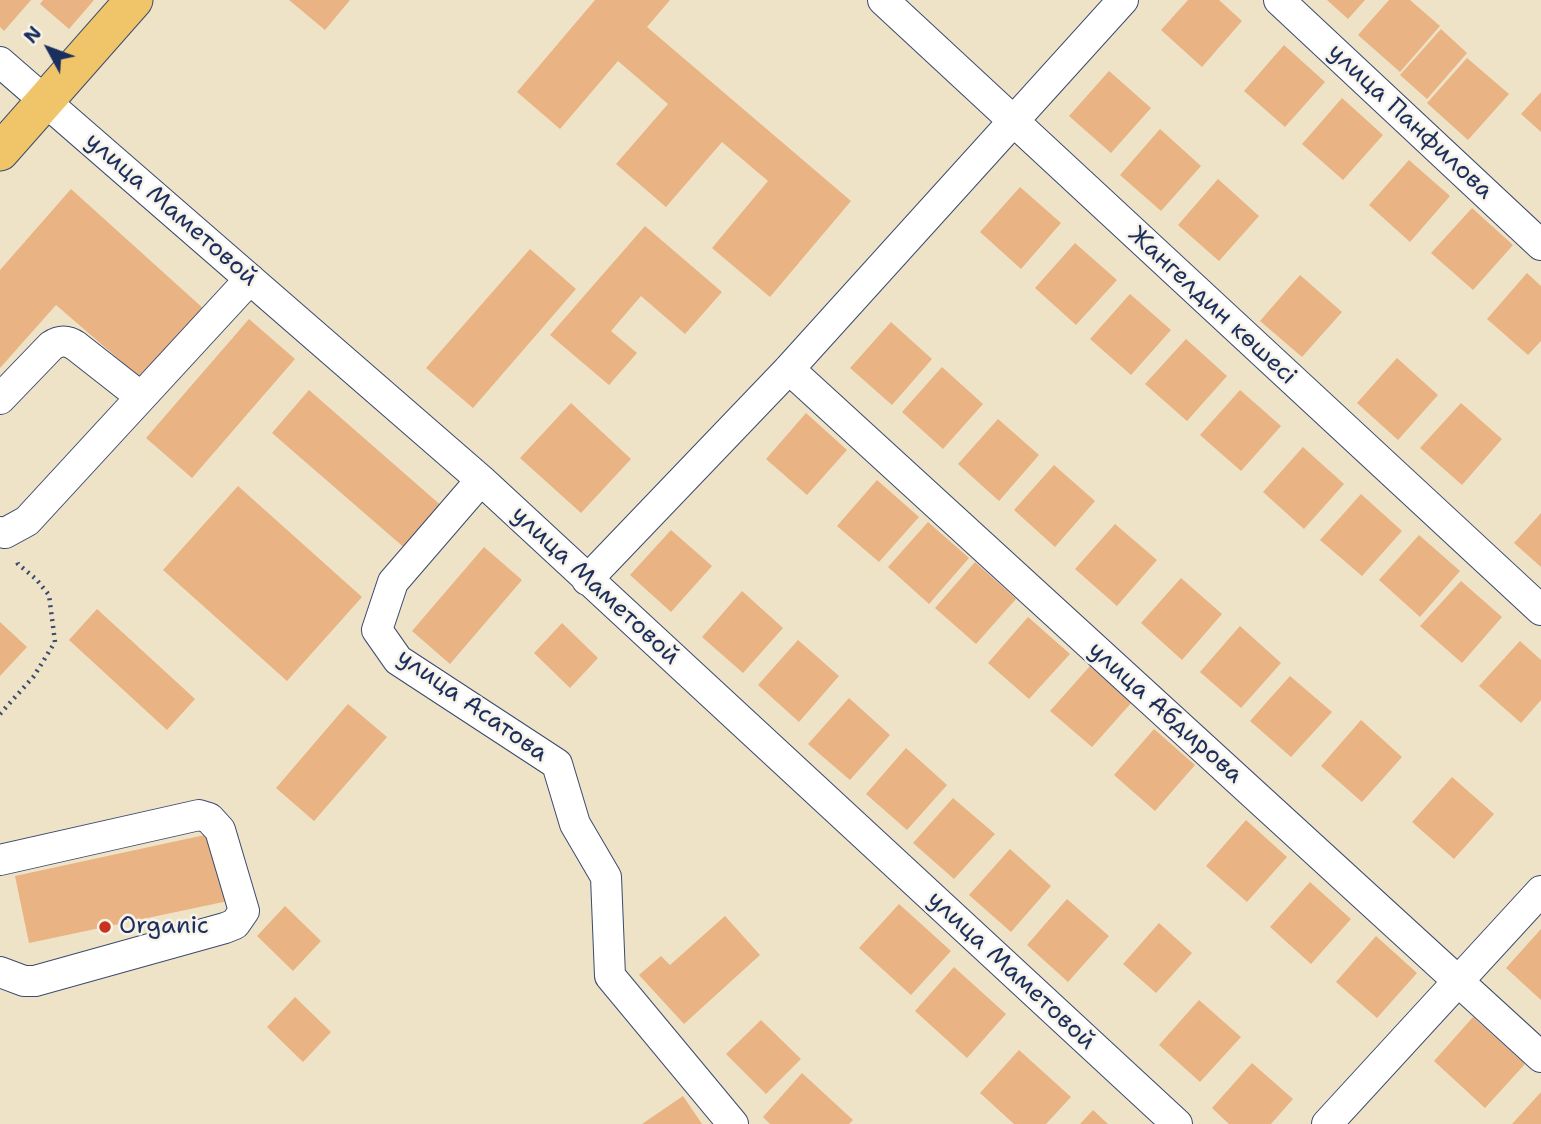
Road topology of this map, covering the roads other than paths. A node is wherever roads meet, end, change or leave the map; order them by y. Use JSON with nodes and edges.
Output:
{"nodes":[{"id":1,"x":134,"y":0,"type":"edge"},
{"id":2,"x":883,"y":0,"type":"edge"},
{"id":3,"x":1123,"y":0,"type":"edge"},
{"id":4,"x":1279,"y":0,"type":"edge"},
{"id":5,"x":0,"y":62,"type":"edge"},
{"id":6,"x":46,"y":101,"type":"junction"},
{"id":7,"x":1012,"y":121,"type":"junction"},
{"id":8,"x":0,"y":152,"type":"edge"},
{"id":9,"x":1541,"y":245,"type":"edge"},
{"id":10,"x":250,"y":279,"type":"junction"},
{"id":11,"x":789,"y":369,"type":"junction"},
{"id":12,"x":141,"y":397,"type":"junction"},
{"id":13,"x":0,"y":399,"type":"edge"},
{"id":14,"x":481,"y":480,"type":"junction"},
{"id":15,"x":9,"y":530,"type":"edge"},
{"id":16,"x":587,"y":580,"type":"junction"},
{"id":17,"x":1541,"y":610,"type":"edge"},
{"id":18,"x":0,"y":860,"type":"edge"},
{"id":19,"x":1541,"y":891,"type":"edge"},
{"id":20,"x":0,"y":972,"type":"edge"},
{"id":21,"x":1459,"y":982,"type":"junction"},
{"id":22,"x":1541,"y":1057,"type":"edge"},
{"id":23,"x":733,"y":1124,"type":"edge"},
{"id":24,"x":1177,"y":1124,"type":"edge"},
{"id":25,"x":1327,"y":1124,"type":"edge"}],
"edges":[{"from":1,"to":6,"type":"main road"},
{"from":2,"to":7,"type":"street","name":"Жангелдин көшесі"},
{"from":3,"to":7,"type":"street"},
{"from":4,"to":9,"type":"street","name":"улица Панфилова"},
{"from":5,"to":6,"type":"street","name":"улица Маметовой"},
{"from":6,"to":8,"type":"main road"},
{"from":6,"to":10,"type":"street","name":"улица Маметовой"},
{"from":7,"to":11,"type":"street"},
{"from":7,"to":17,"type":"street","name":"Жангелдин көшесі"},
{"from":10,"to":12,"type":"street"},
{"from":10,"to":14,"type":"street","name":"улица Маметовой"},
{"from":11,"to":16,"type":"street"},
{"from":11,"to":21,"type":"street","name":"улица Абдирова"},
{"from":12,"to":13,"type":"street"},
{"from":12,"to":15,"type":"street"},
{"from":14,"to":16,"type":"street","name":"улица Маметовой"},
{"from":14,"to":23,"type":"street","name":"улица Асатова"},
{"from":16,"to":24,"type":"street","name":"улица Маметовой"},
{"from":18,"to":20,"type":"street"},
{"from":19,"to":21,"type":"street"},
{"from":21,"to":22,"type":"street","name":"улица Абдирова"},
{"from":21,"to":25,"type":"street"}]}
